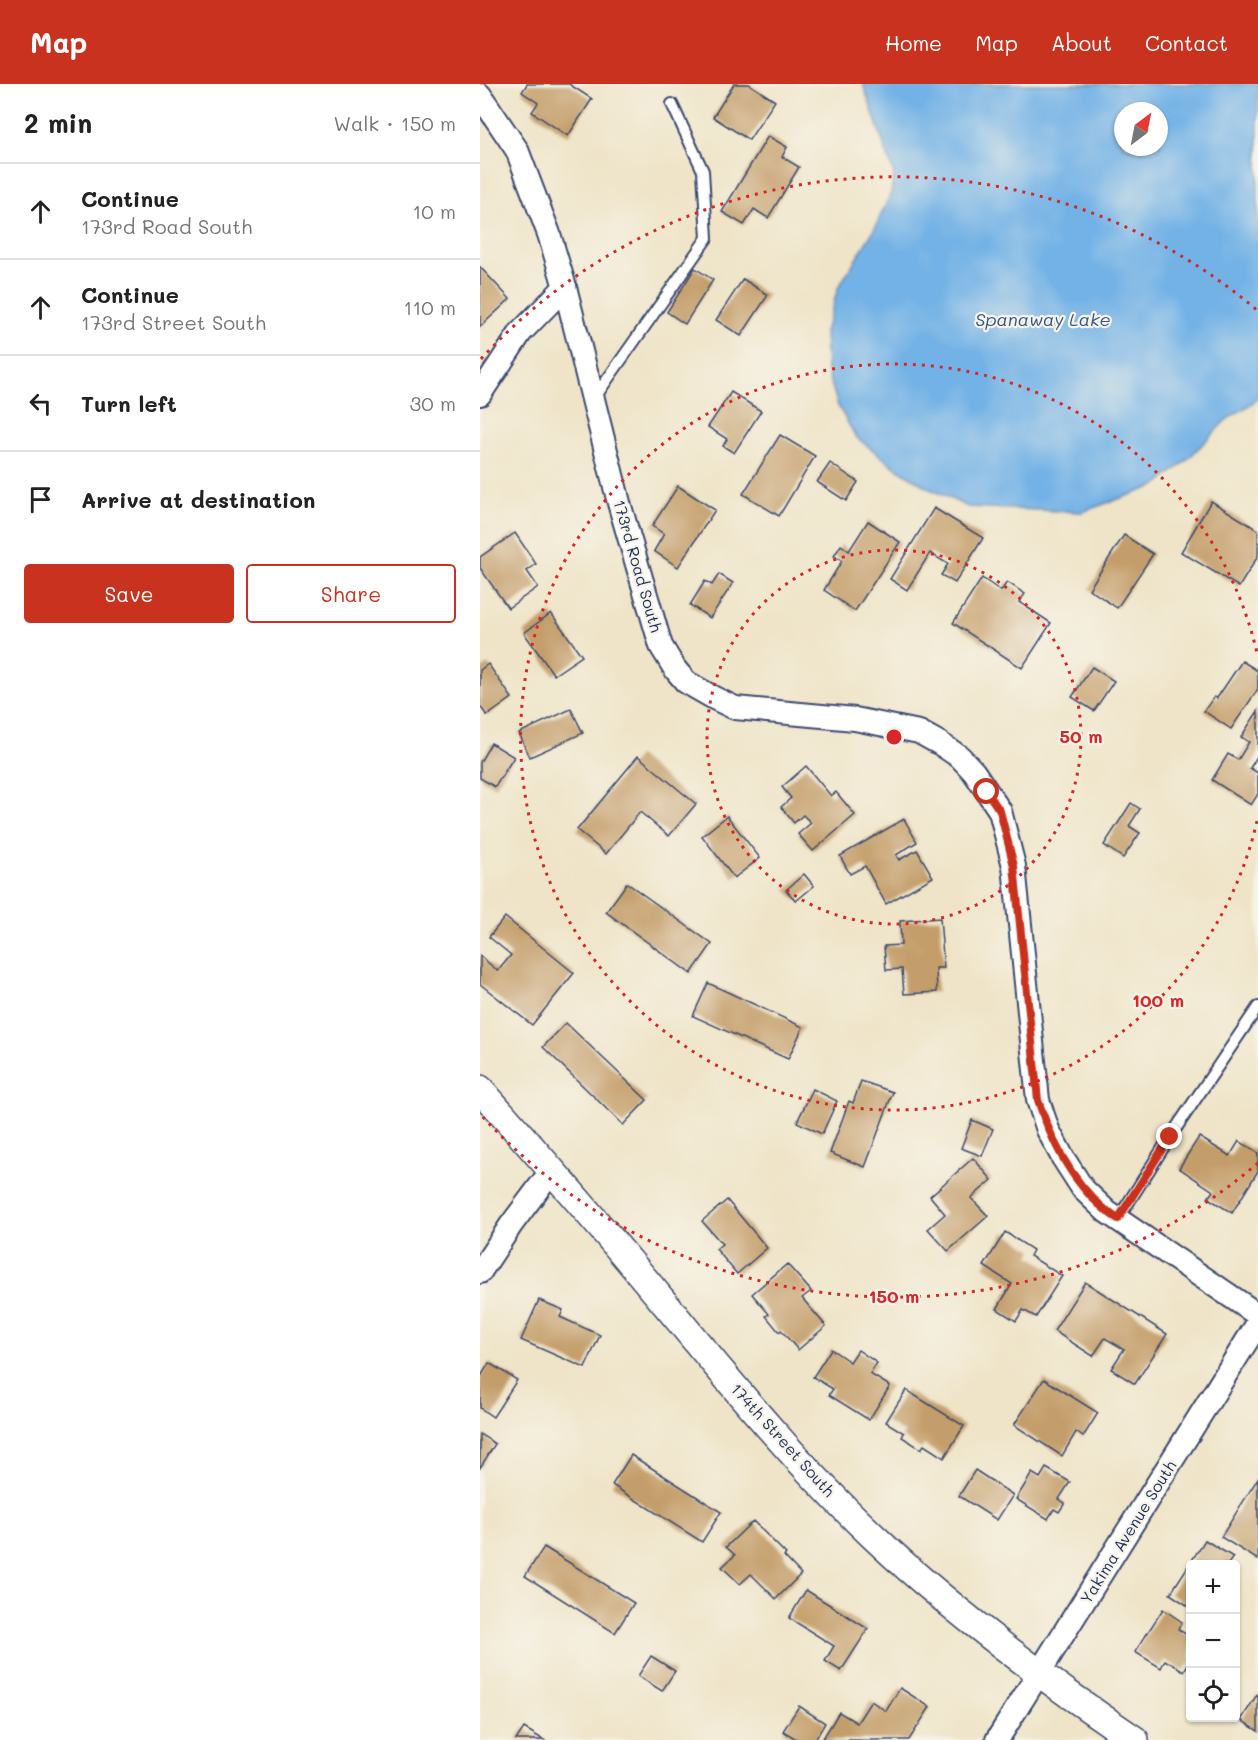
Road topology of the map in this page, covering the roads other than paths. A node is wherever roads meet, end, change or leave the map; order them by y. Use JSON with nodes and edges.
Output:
{"nodes":[{"id":1,"x":480,"y":95,"type":"edge"},
{"id":2,"x":672,"y":104,"type":"dead end"},
{"id":3,"x":565,"y":286,"type":"junction"},
{"id":4,"x":480,"y":394,"type":"edge"},
{"id":5,"x":593,"y":400,"type":"junction"},
{"id":6,"x":1258,"y":1008,"type":"edge"},
{"id":7,"x":480,"y":1089,"type":"edge"},
{"id":8,"x":552,"y":1170,"type":"junction"},
{"id":9,"x":1118,"y":1219,"type":"junction"},
{"id":10,"x":480,"y":1272,"type":"edge"},
{"id":11,"x":1258,"y":1315,"type":"edge"},
{"id":12,"x":1258,"y":1323,"type":"edge"},
{"id":13,"x":1040,"y":1673,"type":"junction"},
{"id":14,"x":997,"y":1740,"type":"edge"},
{"id":15,"x":1135,"y":1740,"type":"edge"}],
"edges":[{"from":1,"to":3,"type":"street","name":"173rd Road South"},
{"from":2,"to":5,"type":"lane"},
{"from":3,"to":4,"type":"street"},
{"from":3,"to":5,"type":"street","name":"173rd Road South"},
{"from":5,"to":9,"type":"street","name":"173rd Road South"},
{"from":6,"to":9,"type":"lane"},
{"from":7,"to":8,"type":"street","name":"174th Street South"},
{"from":8,"to":10,"type":"street"},
{"from":8,"to":13,"type":"street","name":"174th Street South"},
{"from":9,"to":11,"type":"street","name":"173rd Road South"},
{"from":12,"to":13,"type":"street","name":"Yakima Avenue South"},
{"from":13,"to":14,"type":"street","name":"Yakima Avenue South"},
{"from":13,"to":15,"type":"street","name":"174th Street South"}]}
